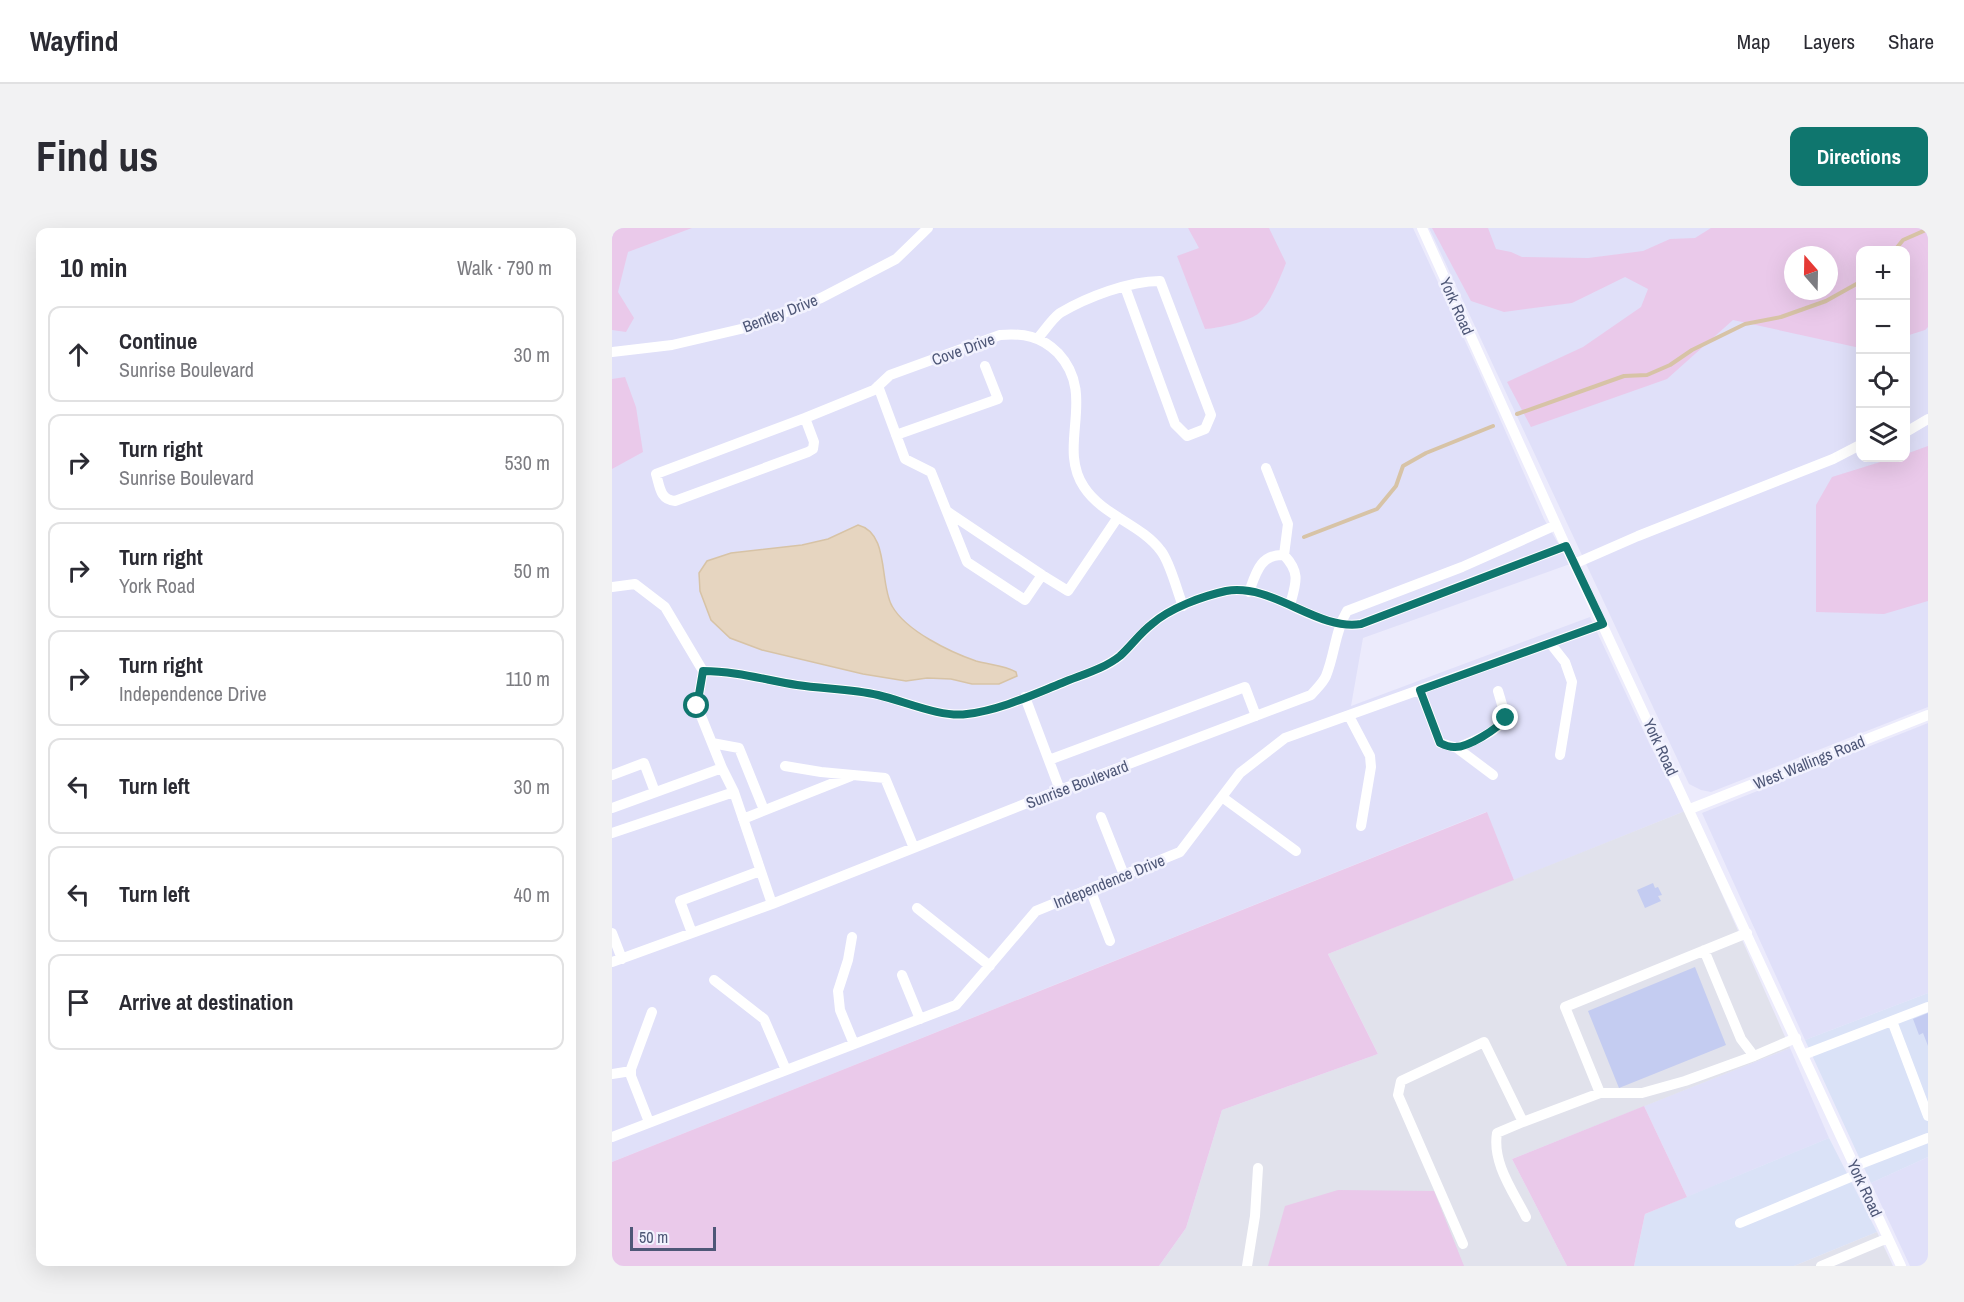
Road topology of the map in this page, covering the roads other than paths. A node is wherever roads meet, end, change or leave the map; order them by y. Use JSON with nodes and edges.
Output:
{"nodes":[{"id":1,"x":928,"y":228,"type":"edge"},
{"id":2,"x":1422,"y":228,"type":"edge"},
{"id":3,"x":1125,"y":287,"type":"junction"},
{"id":4,"x":1038,"y":338,"type":"junction"},
{"id":5,"x":612,"y":352,"type":"edge"},
{"id":6,"x":985,"y":366,"type":"dead end"},
{"id":7,"x":878,"y":386,"type":"junction"},
{"id":8,"x":805,"y":418,"type":"junction"},
{"id":9,"x":1928,"y":419,"type":"edge"},
{"id":10,"x":1910,"y":429,"type":"edge"},
{"id":11,"x":896,"y":435,"type":"junction"},
{"id":12,"x":1856,"y":447,"type":"edge"},
{"id":13,"x":1266,"y":468,"type":"dead end"},
{"id":14,"x":947,"y":512,"type":"junction"},
{"id":15,"x":1118,"y":517,"type":"junction"},
{"id":16,"x":1556,"y":525,"type":"junction"},
{"id":17,"x":1566,"y":546,"type":"junction"},
{"id":18,"x":1284,"y":555,"type":"junction"},
{"id":19,"x":1574,"y":564,"type":"junction"},
{"id":20,"x":1042,"y":575,"type":"junction"},
{"id":21,"x":612,"y":587,"type":"edge"},
{"id":22,"x":1249,"y":592,"type":"junction"},
{"id":23,"x":1290,"y":605,"type":"junction"},
{"id":24,"x":1183,"y":606,"type":"junction"},
{"id":25,"x":1603,"y":624,"type":"junction"},
{"id":26,"x":1339,"y":625,"type":"junction"},
{"id":27,"x":1550,"y":643,"type":"junction"},
{"id":28,"x":703,"y":671,"type":"junction"},
{"id":29,"x":1420,"y":690,"type":"junction"},
{"id":30,"x":1498,"y":691,"type":"dead end"},
{"id":31,"x":1025,"y":697,"type":"junction"},
{"id":32,"x":1928,"y":715,"type":"edge"},
{"id":33,"x":1256,"y":716,"type":"junction"},
{"id":34,"x":1349,"y":716,"type":"junction"},
{"id":35,"x":712,"y":743,"type":"junction"},
{"id":36,"x":1457,"y":748,"type":"junction"},
{"id":37,"x":1560,"y":755,"type":"dead end"},
{"id":38,"x":1049,"y":760,"type":"junction"},
{"id":39,"x":785,"y":766,"type":"dead end"},
{"id":40,"x":722,"y":768,"type":"junction"},
{"id":41,"x":612,"y":775,"type":"edge"},
{"id":42,"x":853,"y":775,"type":"junction"},
{"id":43,"x":1493,"y":775,"type":"dead end"},
{"id":44,"x":1060,"y":790,"type":"junction"},
{"id":45,"x":655,"y":792,"type":"junction"},
{"id":46,"x":734,"y":792,"type":"junction"},
{"id":47,"x":1222,"y":797,"type":"junction"},
{"id":48,"x":612,"y":808,"type":"edge"},
{"id":49,"x":1690,"y":809,"type":"junction"},
{"id":50,"x":764,"y":810,"type":"junction"},
{"id":51,"x":1101,"y":817,"type":"dead end"},
{"id":52,"x":743,"y":819,"type":"junction"},
{"id":53,"x":1361,"y":826,"type":"dead end"},
{"id":54,"x":612,"y":833,"type":"edge"},
{"id":55,"x":914,"y":848,"type":"junction"},
{"id":56,"x":1296,"y":850,"type":"dead end"},
{"id":57,"x":760,"y":871,"type":"junction"},
{"id":58,"x":1124,"y":875,"type":"junction"},
{"id":59,"x":1090,"y":889,"type":"junction"},
{"id":60,"x":772,"y":904,"type":"junction"},
{"id":61,"x":917,"y":908,"type":"dead end"},
{"id":62,"x":612,"y":933,"type":"edge"},
{"id":63,"x":692,"y":933,"type":"junction"},
{"id":64,"x":1747,"y":933,"type":"junction"},
{"id":65,"x":852,"y":937,"type":"dead end"},
{"id":66,"x":1110,"y":941,"type":"dead end"},
{"id":67,"x":1704,"y":950,"type":"junction"},
{"id":68,"x":617,"y":960,"type":"edge"},
{"id":69,"x":990,"y":966,"type":"junction"},
{"id":70,"x":902,"y":975,"type":"dead end"},
{"id":71,"x":714,"y":980,"type":"dead end"},
{"id":72,"x":1928,"y":1007,"type":"edge"},
{"id":73,"x":652,"y":1012,"type":"dead end"},
{"id":74,"x":920,"y":1019,"type":"junction"},
{"id":75,"x":1892,"y":1021,"type":"junction"},
{"id":76,"x":1796,"y":1038,"type":"junction"},
{"id":77,"x":854,"y":1044,"type":"junction"},
{"id":78,"x":1803,"y":1055,"type":"junction"},
{"id":79,"x":1754,"y":1056,"type":"junction"},
{"id":80,"x":786,"y":1070,"type":"junction"},
{"id":81,"x":631,"y":1071,"type":"junction"},
{"id":82,"x":612,"y":1074,"type":"edge"},
{"id":83,"x":1600,"y":1093,"type":"junction"},
{"id":84,"x":1928,"y":1116,"type":"edge"},
{"id":85,"x":649,"y":1122,"type":"junction"},
{"id":86,"x":1523,"y":1122,"type":"junction"},
{"id":87,"x":612,"y":1137,"type":"edge"},
{"id":88,"x":1928,"y":1138,"type":"edge"},
{"id":89,"x":1258,"y":1168,"type":"dead end"},
{"id":90,"x":1857,"y":1170,"type":"junction"},
{"id":91,"x":1526,"y":1217,"type":"dead end"},
{"id":92,"x":1740,"y":1223,"type":"dead end"},
{"id":93,"x":1888,"y":1238,"type":"junction"},
{"id":94,"x":1463,"y":1244,"type":"dead end"},
{"id":95,"x":1246,"y":1266,"type":"edge"},
{"id":96,"x":1821,"y":1266,"type":"edge"},
{"id":97,"x":1901,"y":1266,"type":"edge"}],
"edges":[{"from":1,"to":5,"type":"street","name":"Bentley Drive"},
{"from":2,"to":16,"type":"street","name":"York Road"},
{"from":3,"to":3,"type":"street"},
{"from":3,"to":4,"type":"street"},
{"from":4,"to":7,"type":"street","name":"Cove Drive"},
{"from":4,"to":15,"type":"street"},
{"from":6,"to":11,"type":"street"},
{"from":7,"to":8,"type":"street","name":"Cove Drive"},
{"from":7,"to":11,"type":"street"},
{"from":8,"to":8,"type":"street","name":"Cove Drive"},
{"from":9,"to":10,"type":"street"},
{"from":11,"to":14,"type":"street"},
{"from":12,"to":19,"type":"street"},
{"from":13,"to":18,"type":"street"},
{"from":14,"to":20,"type":"street"},
{"from":14,"to":20,"type":"street"},
{"from":15,"to":20,"type":"street"},
{"from":15,"to":24,"type":"street"},
{"from":16,"to":17,"type":"street","name":"York Road"},
{"from":16,"to":26,"type":"street"},
{"from":17,"to":19,"type":"street","name":"York Road"},
{"from":17,"to":26,"type":"street"},
{"from":18,"to":22,"type":"street"},
{"from":18,"to":23,"type":"street"},
{"from":19,"to":25,"type":"street","name":"York Road"},
{"from":21,"to":28,"type":"street"},
{"from":22,"to":23,"type":"street"},
{"from":22,"to":24,"type":"street"},
{"from":23,"to":26,"type":"street"},
{"from":24,"to":31,"type":"street"},
{"from":25,"to":27,"type":"street","name":"Independence Drive"},
{"from":25,"to":49,"type":"street","name":"York Road"},
{"from":26,"to":33,"type":"street","name":"Sunrise Boulevard"},
{"from":27,"to":29,"type":"street","name":"Independence Drive"},
{"from":27,"to":37,"type":"street"},
{"from":28,"to":31,"type":"street"},
{"from":28,"to":35,"type":"street"},
{"from":29,"to":34,"type":"street","name":"Independence Drive"},
{"from":29,"to":36,"type":"street"},
{"from":30,"to":36,"type":"street"},
{"from":31,"to":38,"type":"street"},
{"from":32,"to":49,"type":"street","name":"West Wallings Road"},
{"from":33,"to":38,"type":"street"},
{"from":33,"to":44,"type":"street","name":"Sunrise Boulevard"},
{"from":34,"to":47,"type":"street","name":"Independence Drive"},
{"from":34,"to":53,"type":"street"},
{"from":35,"to":40,"type":"street"},
{"from":35,"to":50,"type":"street"},
{"from":36,"to":43,"type":"street"},
{"from":38,"to":44,"type":"street"},
{"from":39,"to":42,"type":"street"},
{"from":40,"to":45,"type":"street"},
{"from":40,"to":46,"type":"street"},
{"from":41,"to":45,"type":"street"},
{"from":42,"to":50,"type":"street"},
{"from":42,"to":55,"type":"street"},
{"from":44,"to":55,"type":"street","name":"Sunrise Boulevard"},
{"from":45,"to":48,"type":"street"},
{"from":46,"to":52,"type":"street"},
{"from":46,"to":54,"type":"street"},
{"from":47,"to":56,"type":"street"},
{"from":47,"to":58,"type":"street","name":"Independence Drive"},
{"from":49,"to":64,"type":"street","name":"York Road"},
{"from":50,"to":52,"type":"street"},
{"from":51,"to":58,"type":"street"},
{"from":52,"to":57,"type":"street"},
{"from":55,"to":60,"type":"street","name":"Sunrise Boulevard"},
{"from":57,"to":60,"type":"street"},
{"from":57,"to":63,"type":"street"},
{"from":58,"to":59,"type":"street","name":"Independence Drive"},
{"from":59,"to":66,"type":"street"},
{"from":59,"to":69,"type":"street","name":"Independence Drive"},
{"from":60,"to":63,"type":"street","name":"Sunrise Boulevard"},
{"from":61,"to":69,"type":"street"},
{"from":62,"to":68,"type":"street"},
{"from":63,"to":68,"type":"street","name":"Sunrise Boulevard"},
{"from":64,"to":67,"type":"street"},
{"from":64,"to":76,"type":"street","name":"York Road"},
{"from":65,"to":77,"type":"street"},
{"from":67,"to":79,"type":"street"},
{"from":67,"to":83,"type":"street"},
{"from":69,"to":74,"type":"street","name":"Independence Drive"},
{"from":70,"to":74,"type":"street"},
{"from":71,"to":80,"type":"street"},
{"from":72,"to":75,"type":"street"},
{"from":73,"to":81,"type":"street"},
{"from":74,"to":77,"type":"street","name":"Independence Drive"},
{"from":75,"to":78,"type":"street"},
{"from":75,"to":84,"type":"street"},
{"from":76,"to":78,"type":"street","name":"York Road"},
{"from":76,"to":79,"type":"street"},
{"from":77,"to":80,"type":"street","name":"Independence Drive"},
{"from":78,"to":90,"type":"street","name":"York Road"},
{"from":79,"to":83,"type":"street"},
{"from":80,"to":85,"type":"street","name":"Independence Drive"},
{"from":81,"to":82,"type":"street"},
{"from":81,"to":85,"type":"street"},
{"from":83,"to":86,"type":"street"},
{"from":85,"to":87,"type":"street","name":"Independence Drive"},
{"from":86,"to":91,"type":"street"},
{"from":86,"to":94,"type":"street"},
{"from":88,"to":90,"type":"street"},
{"from":89,"to":95,"type":"street"},
{"from":90,"to":92,"type":"street"},
{"from":90,"to":93,"type":"street","name":"York Road"},
{"from":93,"to":96,"type":"street"},
{"from":93,"to":97,"type":"street","name":"York Road"}]}
